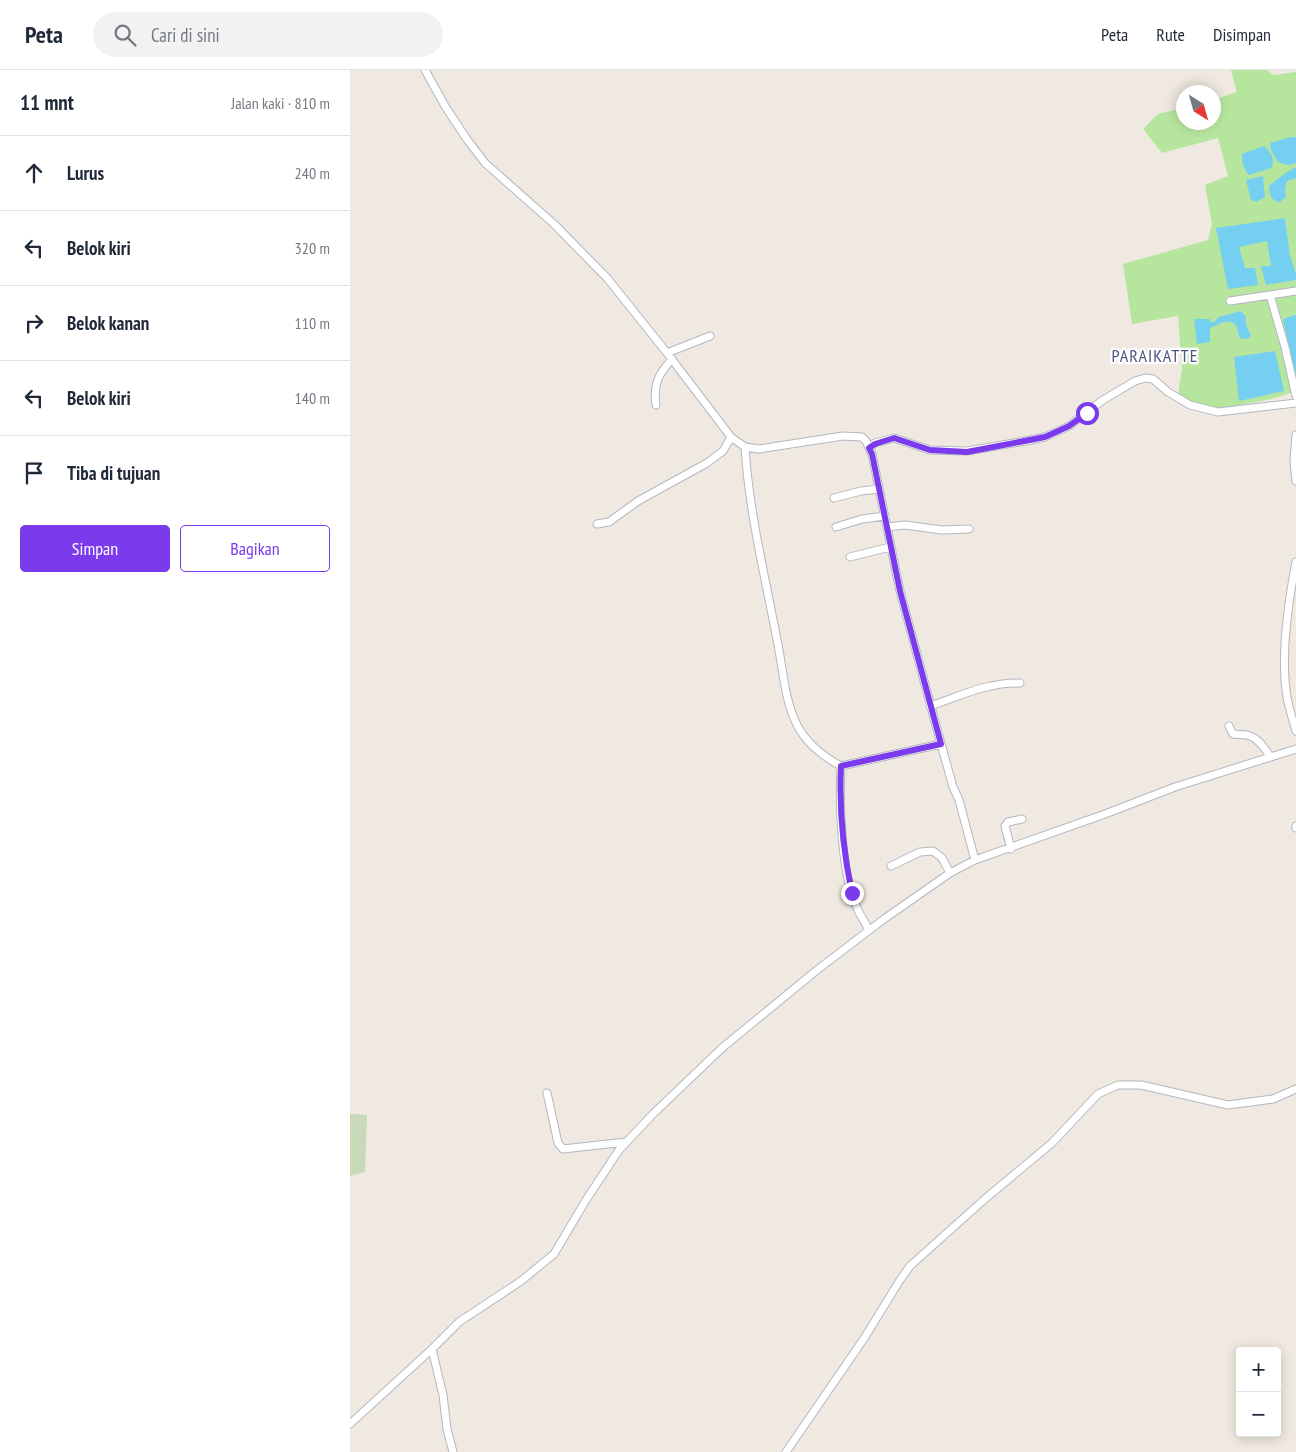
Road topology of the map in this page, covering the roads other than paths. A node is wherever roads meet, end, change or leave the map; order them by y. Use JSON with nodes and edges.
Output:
{"nodes":[{"id":1,"x":425,"y":70,"type":"edge"},
{"id":2,"x":1296,"y":291,"type":"edge"},
{"id":3,"x":1270,"y":295,"type":"junction"},
{"id":4,"x":1230,"y":301,"type":"dead end"},
{"id":5,"x":710,"y":336,"type":"dead end"},
{"id":6,"x":669,"y":356,"type":"junction"},
{"id":7,"x":1296,"y":396,"type":"edge"},
{"id":8,"x":1296,"y":403,"type":"edge"},
{"id":9,"x":656,"y":405,"type":"dead end"},
{"id":10,"x":1296,"y":435,"type":"edge"},
{"id":11,"x":731,"y":437,"type":"junction"},
{"id":12,"x":745,"y":447,"type":"junction"},
{"id":13,"x":869,"y":448,"type":"junction"},
{"id":14,"x":1296,"y":481,"type":"edge"},
{"id":15,"x":879,"y":489,"type":"junction"},
{"id":16,"x":834,"y":498,"type":"dead end"},
{"id":17,"x":885,"y":516,"type":"junction"},
{"id":18,"x":597,"y":524,"type":"dead end"},
{"id":19,"x":836,"y":527,"type":"dead end"},
{"id":20,"x":887,"y":527,"type":"junction"},
{"id":21,"x":969,"y":529,"type":"dead end"},
{"id":22,"x":890,"y":546,"type":"junction"},
{"id":23,"x":850,"y":557,"type":"dead end"},
{"id":24,"x":1296,"y":562,"type":"edge"},
{"id":25,"x":1020,"y":683,"type":"dead end"},
{"id":26,"x":930,"y":706,"type":"junction"},
{"id":27,"x":1229,"y":726,"type":"dead end"},
{"id":28,"x":1296,"y":731,"type":"edge"},
{"id":29,"x":941,"y":744,"type":"junction"},
{"id":30,"x":1296,"y":749,"type":"edge"},
{"id":31,"x":1270,"y":756,"type":"junction"},
{"id":32,"x":841,"y":766,"type":"junction"},
{"id":33,"x":1022,"y":819,"type":"dead end"},
{"id":34,"x":1011,"y":848,"type":"junction"},
{"id":35,"x":974,"y":860,"type":"junction"},
{"id":36,"x":891,"y":866,"type":"dead end"},
{"id":37,"x":950,"y":873,"type":"junction"},
{"id":38,"x":869,"y":930,"type":"junction"},
{"id":39,"x":1296,"y":1089,"type":"edge"},
{"id":40,"x":547,"y":1093,"type":"dead end"},
{"id":41,"x":626,"y":1142,"type":"junction"},
{"id":42,"x":432,"y":1349,"type":"junction"},
{"id":43,"x":350,"y":1424,"type":"edge"},
{"id":44,"x":452,"y":1452,"type":"edge"},
{"id":45,"x":786,"y":1452,"type":"edge"}],
"edges":[{"from":1,"to":6,"type":"street"},
{"from":2,"to":3,"type":"street"},
{"from":3,"to":4,"type":"street"},
{"from":3,"to":7,"type":"street"},
{"from":5,"to":6,"type":"street"},
{"from":6,"to":9,"type":"street"},
{"from":6,"to":11,"type":"street"},
{"from":8,"to":13,"type":"street"},
{"from":10,"to":14,"type":"street"},
{"from":11,"to":12,"type":"street"},
{"from":11,"to":18,"type":"street"},
{"from":12,"to":13,"type":"street"},
{"from":12,"to":32,"type":"street"},
{"from":13,"to":15,"type":"street"},
{"from":15,"to":16,"type":"street"},
{"from":15,"to":17,"type":"street"},
{"from":17,"to":19,"type":"street"},
{"from":17,"to":20,"type":"street"},
{"from":20,"to":21,"type":"street"},
{"from":20,"to":22,"type":"street"},
{"from":22,"to":23,"type":"street"},
{"from":22,"to":26,"type":"street"},
{"from":24,"to":28,"type":"street"},
{"from":25,"to":26,"type":"street"},
{"from":26,"to":29,"type":"street"},
{"from":27,"to":31,"type":"street"},
{"from":29,"to":32,"type":"street"},
{"from":29,"to":35,"type":"street"},
{"from":30,"to":31,"type":"street"},
{"from":31,"to":34,"type":"street"},
{"from":32,"to":38,"type":"street"},
{"from":33,"to":34,"type":"street"},
{"from":34,"to":35,"type":"street"},
{"from":35,"to":37,"type":"street"},
{"from":36,"to":37,"type":"street"},
{"from":37,"to":38,"type":"street"},
{"from":38,"to":41,"type":"street"},
{"from":39,"to":45,"type":"street"},
{"from":40,"to":41,"type":"street"},
{"from":41,"to":42,"type":"street"},
{"from":42,"to":43,"type":"street"},
{"from":42,"to":44,"type":"street"}]}
